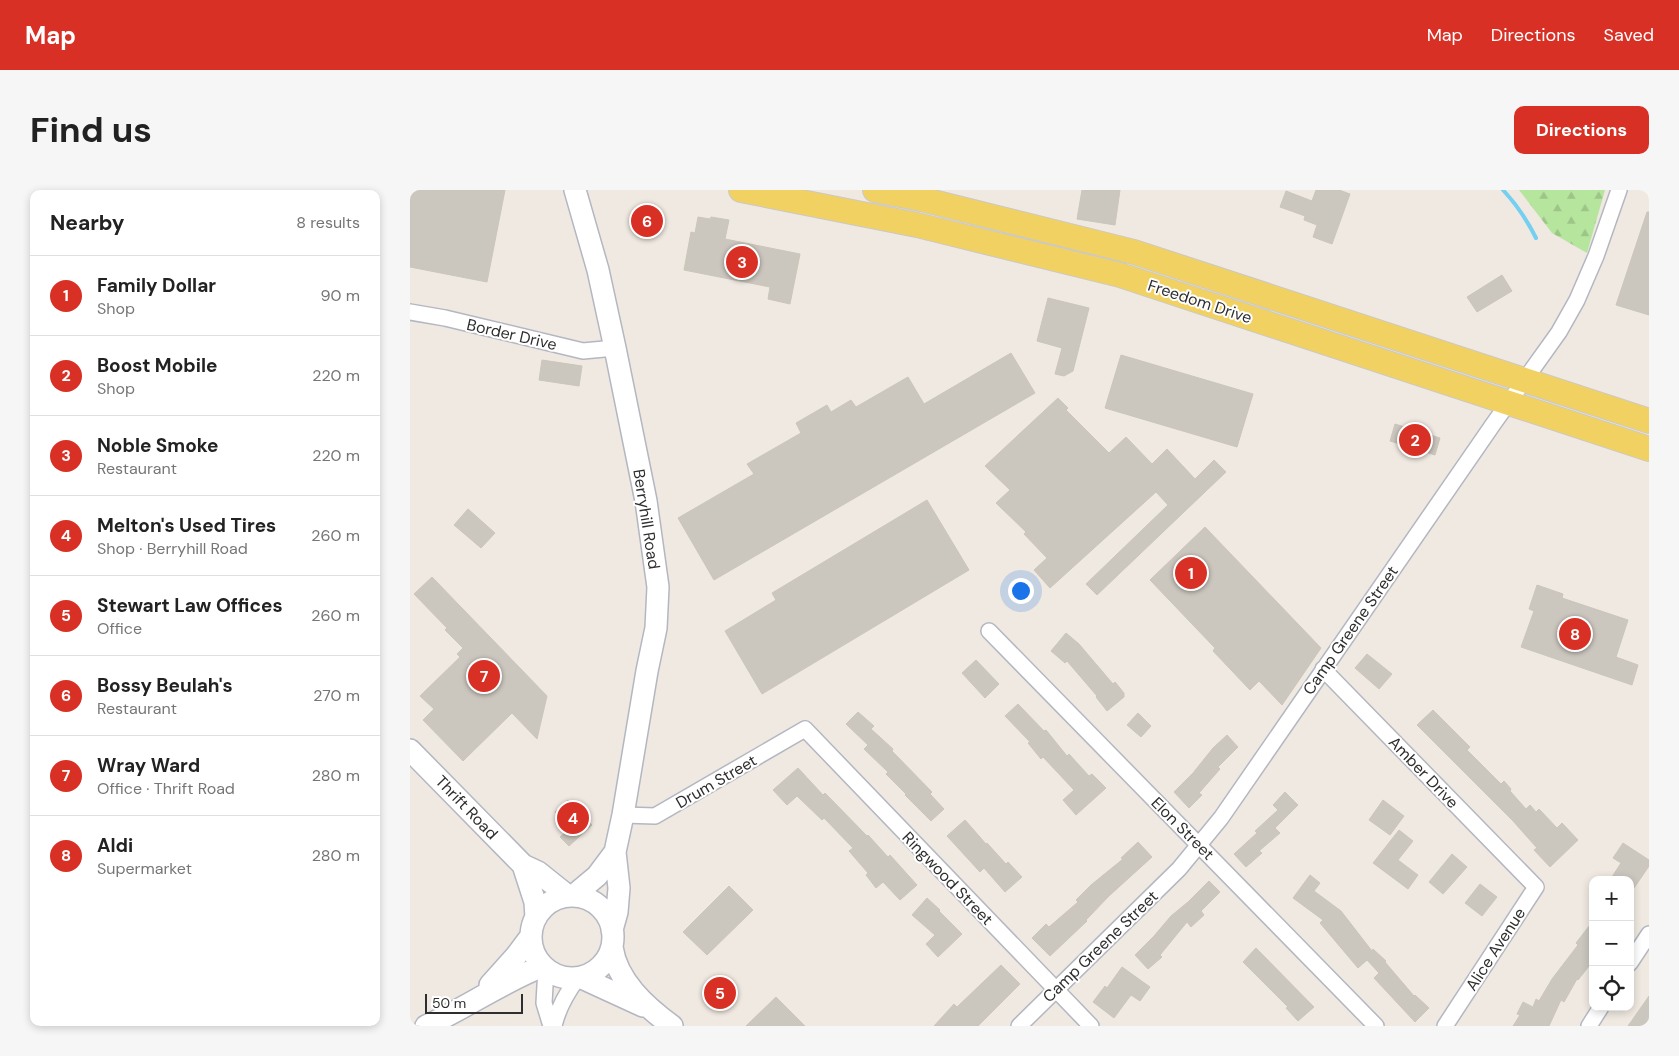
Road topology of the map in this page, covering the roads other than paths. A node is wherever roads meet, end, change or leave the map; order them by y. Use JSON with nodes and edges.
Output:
{"nodes":[{"id":1,"x":575,"y":190,"type":"edge"},
{"id":2,"x":741,"y":190,"type":"edge"},
{"id":3,"x":875,"y":190,"type":"edge"},
{"id":4,"x":1619,"y":190,"type":"edge"},
{"id":5,"x":410,"y":312,"type":"edge"},
{"id":6,"x":615,"y":348,"type":"junction"},
{"id":7,"x":1524,"y":380,"type":"junction"},
{"id":8,"x":1508,"y":403,"type":"junction"},
{"id":9,"x":1649,"y":421,"type":"edge"},
{"id":10,"x":1649,"y":449,"type":"edge"},
{"id":11,"x":989,"y":631,"type":"dead end"},
{"id":12,"x":1323,"y":669,"type":"junction"},
{"id":13,"x":805,"y":729,"type":"joint"},
{"id":14,"x":410,"y":750,"type":"edge"},
{"id":15,"x":623,"y":815,"type":"junction"},
{"id":16,"x":1200,"y":845,"type":"junction"},
{"id":17,"x":615,"y":852,"type":"junction"},
{"id":18,"x":523,"y":866,"type":"junction"},
{"id":19,"x":1524,"y":875,"type":"joint"},
{"id":20,"x":571,"y":896,"type":"junction"},
{"id":21,"x":534,"y":927,"type":"junction"},
{"id":22,"x":1648,"y":937,"type":"edge"},
{"id":23,"x":612,"y":938,"type":"junction"},
{"id":24,"x":1634,"y":957,"type":"edge"},
{"id":25,"x":545,"y":967,"type":"junction"},
{"id":26,"x":580,"y":978,"type":"junction"},
{"id":27,"x":1055,"y":990,"type":"junction"},
{"id":28,"x":476,"y":1000,"type":"junction"},
{"id":29,"x":648,"y":1008,"type":"junction"},
{"id":30,"x":1598,"y":1011,"type":"edge"},
{"id":31,"x":426,"y":1026,"type":"edge"},
{"id":32,"x":552,"y":1026,"type":"edge"},
{"id":33,"x":672,"y":1026,"type":"edge"},
{"id":34,"x":1019,"y":1026,"type":"edge"},
{"id":35,"x":1091,"y":1026,"type":"edge"},
{"id":36,"x":1376,"y":1026,"type":"edge"},
{"id":37,"x":1445,"y":1026,"type":"edge"},
{"id":38,"x":1589,"y":1026,"type":"edge"}],
"edges":[{"from":1,"to":6,"type":"street","name":"Berryhill Road"},
{"from":2,"to":8,"type":"main road","name":"Freedom Drive"},
{"from":3,"to":7,"type":"main road","name":"Freedom Drive"},
{"from":4,"to":7,"type":"street","name":"Camp Greene Street"},
{"from":5,"to":6,"type":"street","name":"Border Drive"},
{"from":6,"to":15,"type":"street","name":"Berryhill Road"},
{"from":7,"to":8,"type":"street","name":"Camp Greene Street"},
{"from":7,"to":9,"type":"main road","name":"Freedom Drive"},
{"from":8,"to":10,"type":"main road","name":"Freedom Drive"},
{"from":8,"to":12,"type":"street","name":"Camp Greene Street"},
{"from":11,"to":16,"type":"street","name":"Elon Street"},
{"from":12,"to":16,"type":"street","name":"Camp Greene Street"},
{"from":12,"to":19,"type":"street","name":"Amber Drive"},
{"from":13,"to":15,"type":"street","name":"Drum Street"},
{"from":13,"to":27,"type":"street","name":"Ringwood Street"},
{"from":14,"to":18,"type":"street","name":"Thrift Road"},
{"from":15,"to":17,"type":"street","name":"Berryhill Road"},
{"from":16,"to":27,"type":"street","name":"Camp Greene Street"},
{"from":16,"to":36,"type":"street","name":"Elon Street"},
{"from":17,"to":20,"type":"street","name":"Berryhill Road"},
{"from":17,"to":23,"type":"street","name":"Berryhill Road"},
{"from":18,"to":20,"type":"street","name":"Thrift Road"},
{"from":18,"to":21,"type":"street","name":"Thrift Road"},
{"from":19,"to":37,"type":"street","name":"Alice Avenue"},
{"from":20,"to":21,"type":"street"},
{"from":20,"to":23,"type":"street"},
{"from":21,"to":25,"type":"street"},
{"from":21,"to":28,"type":"street"},
{"from":22,"to":24,"type":"street"},
{"from":23,"to":26,"type":"street"},
{"from":23,"to":29,"type":"street"},
{"from":25,"to":26,"type":"street"},
{"from":25,"to":28,"type":"street"},
{"from":25,"to":32,"type":"street"},
{"from":26,"to":29,"type":"street"},
{"from":26,"to":32,"type":"street"},
{"from":27,"to":34,"type":"street","name":"Camp Greene Street"},
{"from":27,"to":35,"type":"street","name":"Ringwood Street"},
{"from":28,"to":31,"type":"street"},
{"from":29,"to":33,"type":"street"},
{"from":30,"to":38,"type":"street"}]}
